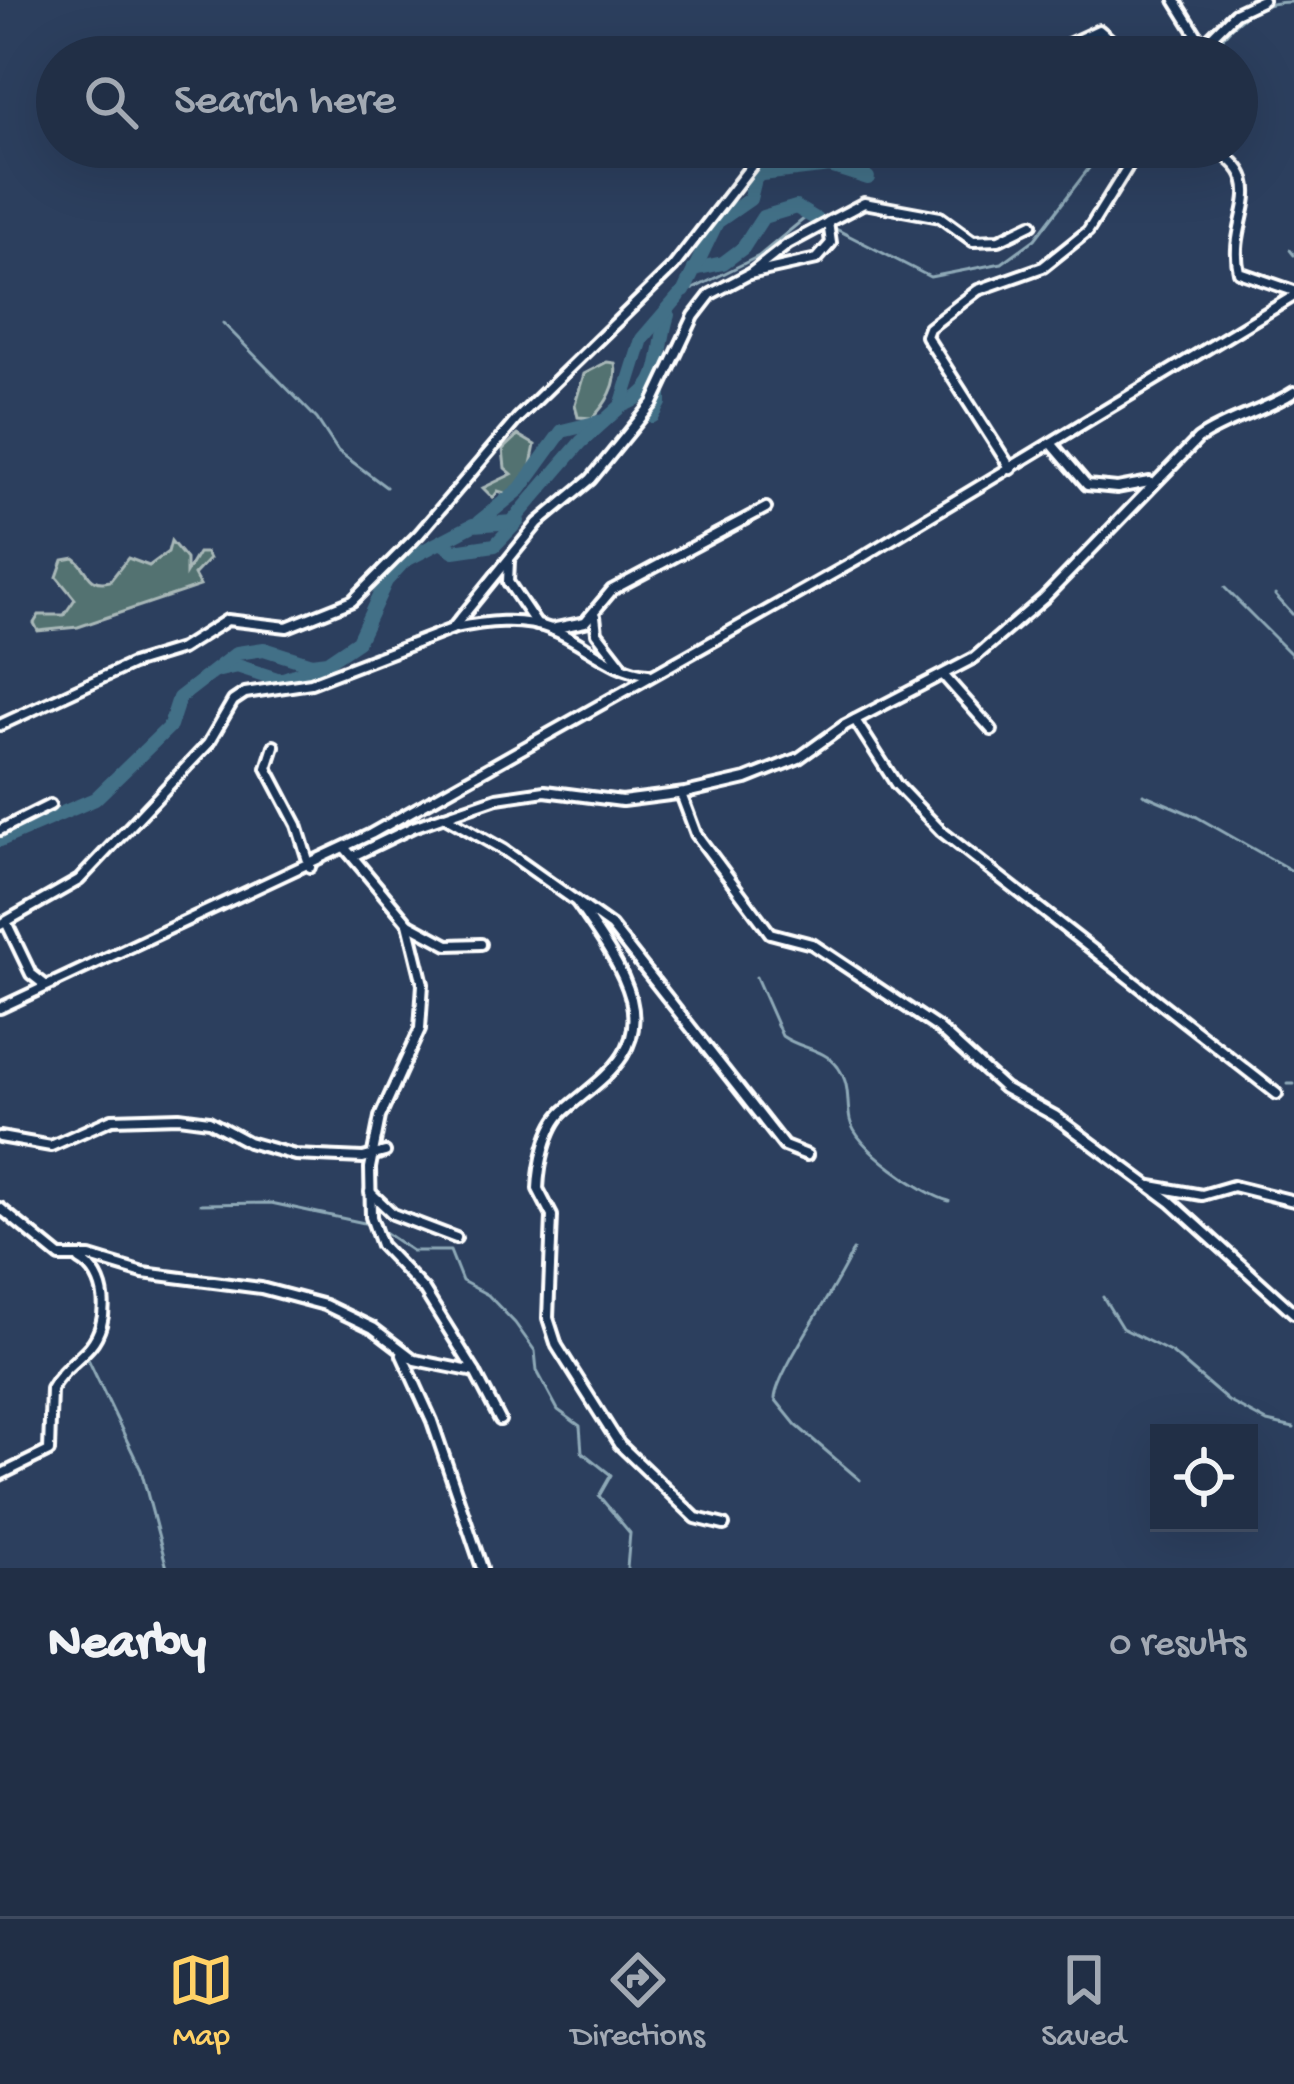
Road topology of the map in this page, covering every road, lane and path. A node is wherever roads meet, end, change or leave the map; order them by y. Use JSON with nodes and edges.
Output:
{"nodes":[{"id":1,"x":1175,"y":0,"type":"edge"},
{"id":2,"x":1263,"y":0,"type":"edge"},
{"id":3,"x":1197,"y":36,"type":"edge"},
{"id":4,"x":1212,"y":36,"type":"edge"},
{"id":5,"x":745,"y":168,"type":"edge"},
{"id":6,"x":1128,"y":168,"type":"edge"},
{"id":7,"x":1238,"y":168,"type":"edge"},
{"id":8,"x":828,"y":222,"type":"junction"},
{"id":9,"x":1032,"y":224,"type":"dead end"},
{"id":10,"x":749,"y":274,"type":"junction"},
{"id":11,"x":1294,"y":293,"type":"edge"},
{"id":12,"x":1294,"y":392,"type":"edge"},
{"id":13,"x":1052,"y":443,"type":"junction"},
{"id":14,"x":1011,"y":469,"type":"junction"},
{"id":15,"x":1154,"y":480,"type":"junction"},
{"id":16,"x":766,"y":508,"type":"dead end"},
{"id":17,"x":510,"y":557,"type":"junction"},
{"id":18,"x":595,"y":614,"type":"junction"},
{"id":19,"x":538,"y":626,"type":"junction"},
{"id":20,"x":452,"y":628,"type":"junction"},
{"id":21,"x":551,"y":628,"type":"junction"},
{"id":22,"x":626,"y":669,"type":"junction"},
{"id":23,"x":651,"y":674,"type":"junction"},
{"id":24,"x":943,"y":676,"type":"junction"},
{"id":25,"x":855,"y":720,"type":"junction"},
{"id":26,"x":0,"y":725,"type":"edge"},
{"id":27,"x":992,"y":730,"type":"dead end"},
{"id":28,"x":274,"y":746,"type":"dead end"},
{"id":29,"x":680,"y":794,"type":"junction"},
{"id":30,"x":50,"y":805,"type":"dead end"},
{"id":31,"x":443,"y":815,"type":"junction"},
{"id":32,"x":0,"y":830,"type":"edge"},
{"id":33,"x":345,"y":848,"type":"junction"},
{"id":34,"x":355,"y":855,"type":"junction"},
{"id":35,"x":310,"y":867,"type":"junction"},
{"id":36,"x":577,"y":901,"type":"junction"},
{"id":37,"x":408,"y":922,"type":"junction"},
{"id":38,"x":2,"y":926,"type":"edge"},
{"id":39,"x":482,"y":944,"type":"dead end"},
{"id":40,"x":48,"y":986,"type":"junction"},
{"id":41,"x":0,"y":1008,"type":"edge"},
{"id":42,"x":1277,"y":1094,"type":"dead end"},
{"id":43,"x":0,"y":1136,"type":"edge"},
{"id":44,"x":385,"y":1152,"type":"dead end"},
{"id":45,"x":372,"y":1155,"type":"junction"},
{"id":46,"x":807,"y":1155,"type":"dead end"},
{"id":47,"x":1150,"y":1186,"type":"junction"},
{"id":48,"x":370,"y":1192,"type":"junction"},
{"id":49,"x":1294,"y":1201,"type":"edge"},
{"id":50,"x":0,"y":1208,"type":"edge"},
{"id":51,"x":455,"y":1238,"type":"dead end"},
{"id":52,"x":73,"y":1257,"type":"junction"},
{"id":53,"x":1294,"y":1313,"type":"edge"},
{"id":54,"x":398,"y":1349,"type":"junction"},
{"id":55,"x":476,"y":1372,"type":"junction"},
{"id":56,"x":500,"y":1420,"type":"dead end"},
{"id":57,"x":0,"y":1475,"type":"edge"},
{"id":58,"x":724,"y":1525,"type":"dead end"},
{"id":59,"x":482,"y":1568,"type":"edge"}],
"edges":[{"from":1,"to":3,"type":"street"},
{"from":2,"to":4,"type":"street"},
{"from":5,"to":26,"type":"street"},
{"from":6,"to":14,"type":"street"},
{"from":7,"to":11,"type":"street"},
{"from":8,"to":9,"type":"street"},
{"from":8,"to":10,"type":"street"},
{"from":8,"to":10,"type":"street"},
{"from":10,"to":17,"type":"street"},
{"from":11,"to":13,"type":"street"},
{"from":12,"to":15,"type":"street"},
{"from":13,"to":14,"type":"street"},
{"from":13,"to":15,"type":"street"},
{"from":14,"to":23,"type":"street"},
{"from":15,"to":24,"type":"street"},
{"from":16,"to":18,"type":"street"},
{"from":17,"to":19,"type":"street"},
{"from":17,"to":20,"type":"street"},
{"from":18,"to":21,"type":"street"},
{"from":18,"to":22,"type":"street"},
{"from":19,"to":20,"type":"street"},
{"from":19,"to":21,"type":"street"},
{"from":20,"to":38,"type":"street"},
{"from":21,"to":22,"type":"street"},
{"from":22,"to":23,"type":"street"},
{"from":23,"to":33,"type":"street"},
{"from":24,"to":25,"type":"street"},
{"from":24,"to":27,"type":"street"},
{"from":25,"to":29,"type":"street"},
{"from":25,"to":42,"type":"street"},
{"from":28,"to":35,"type":"street"},
{"from":29,"to":31,"type":"street"},
{"from":29,"to":47,"type":"street"},
{"from":30,"to":32,"type":"street"},
{"from":31,"to":34,"type":"street"},
{"from":31,"to":36,"type":"street"},
{"from":33,"to":34,"type":"street"},
{"from":33,"to":35,"type":"street"},
{"from":34,"to":37,"type":"street"},
{"from":35,"to":40,"type":"street"},
{"from":36,"to":46,"type":"street"},
{"from":36,"to":58,"type":"street"},
{"from":37,"to":39,"type":"street"},
{"from":37,"to":45,"type":"street"},
{"from":38,"to":40,"type":"street"},
{"from":40,"to":41,"type":"street"},
{"from":43,"to":45,"type":"street"},
{"from":44,"to":45,"type":"street"},
{"from":45,"to":48,"type":"street"},
{"from":47,"to":49,"type":"street"},
{"from":47,"to":53,"type":"street"},
{"from":48,"to":51,"type":"street"},
{"from":48,"to":55,"type":"street"},
{"from":50,"to":52,"type":"street"},
{"from":52,"to":54,"type":"street"},
{"from":52,"to":57,"type":"street"},
{"from":54,"to":55,"type":"street"},
{"from":54,"to":59,"type":"street"},
{"from":55,"to":56,"type":"street"}]}
